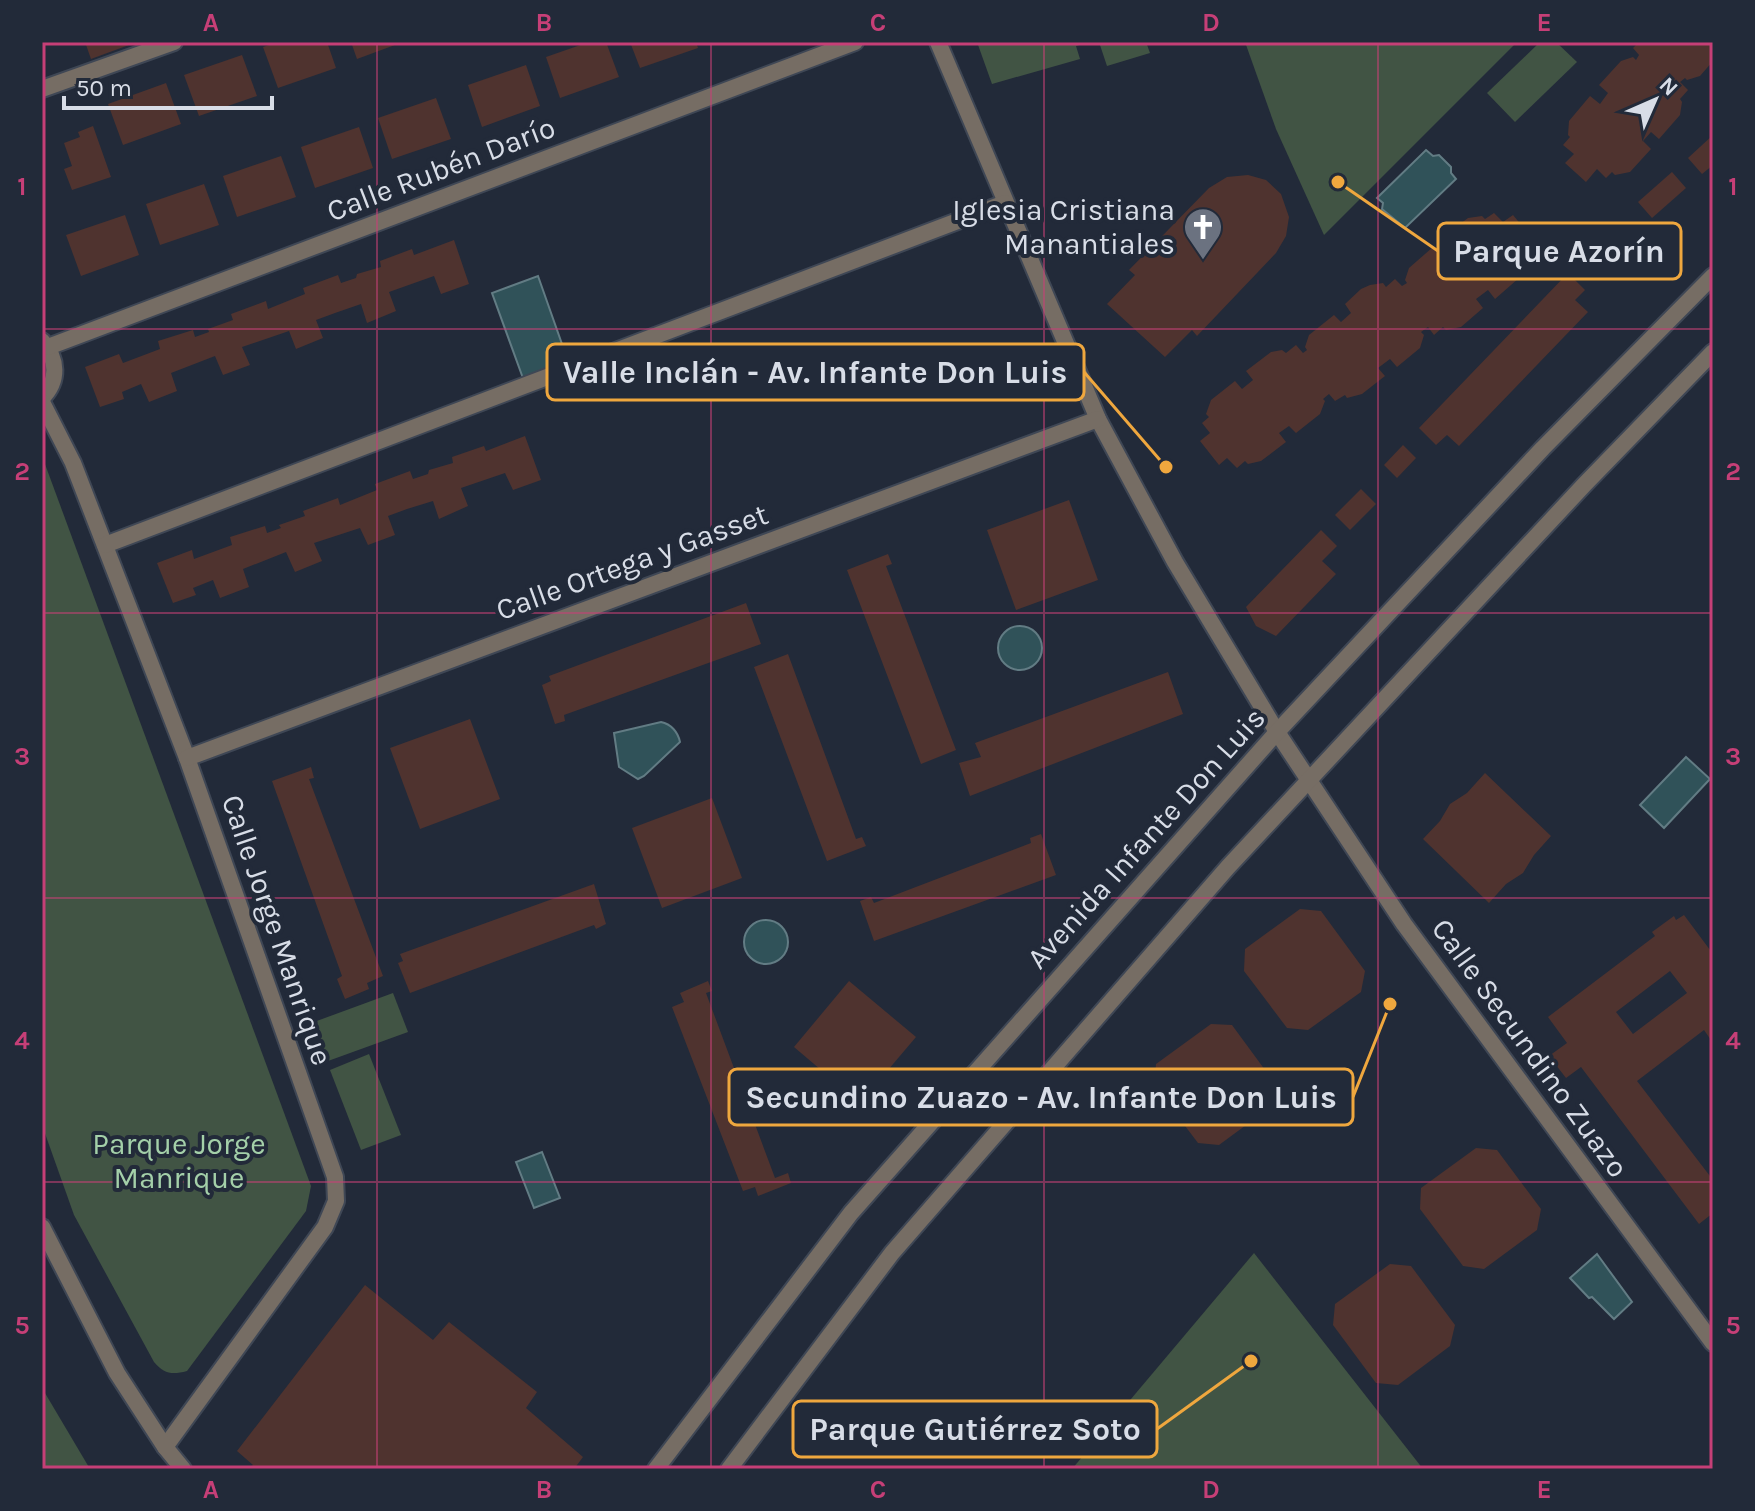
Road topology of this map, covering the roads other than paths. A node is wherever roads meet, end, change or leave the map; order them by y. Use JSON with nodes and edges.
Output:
{"nodes":[{"id":1,"x":174,"y":42,"type":"edge"},
{"id":2,"x":855,"y":42,"type":"edge"},
{"id":3,"x":938,"y":42,"type":"edge"},
{"id":4,"x":42,"y":89,"type":"edge"},
{"id":5,"x":1005,"y":203,"type":"junction"},
{"id":6,"x":1713,"y":276,"type":"edge"},
{"id":7,"x":45,"y":344,"type":"edge"},
{"id":8,"x":1713,"y":352,"type":"edge"},
{"id":9,"x":42,"y":400,"type":"edge"},
{"id":10,"x":1098,"y":419,"type":"junction"},
{"id":11,"x":105,"y":545,"type":"junction"},
{"id":12,"x":1277,"y":732,"type":"junction"},
{"id":13,"x":187,"y":758,"type":"junction"},
{"id":14,"x":1309,"y":781,"type":"junction"},
{"id":15,"x":42,"y":1227,"type":"edge"},
{"id":16,"x":1713,"y":1343,"type":"edge"},
{"id":17,"x":165,"y":1447,"type":"junction"},
{"id":18,"x":183,"y":1469,"type":"edge"},
{"id":19,"x":656,"y":1469,"type":"edge"},
{"id":20,"x":729,"y":1469,"type":"edge"}],
"edges":[{"from":1,"to":4,"type":"street"},
{"from":2,"to":7,"type":"street","name":"Calle Rubén Darío"},
{"from":3,"to":5,"type":"street","name":"Calle Secundino Zuazo"},
{"from":5,"to":10,"type":"street","name":"Calle Secundino Zuazo"},
{"from":5,"to":11,"type":"street"},
{"from":6,"to":12,"type":"street","name":"Avenida Infante Don Luis"},
{"from":7,"to":9,"type":"street"},
{"from":8,"to":14,"type":"street"},
{"from":9,"to":11,"type":"street","name":"Calle Jorge Manrique"},
{"from":10,"to":12,"type":"street","name":"Calle Secundino Zuazo"},
{"from":10,"to":13,"type":"street","name":"Calle Ortega y Gasset"},
{"from":11,"to":13,"type":"street","name":"Calle Jorge Manrique"},
{"from":12,"to":14,"type":"street","name":"Calle Secundino Zuazo"},
{"from":12,"to":19,"type":"street","name":"Avenida Infante Don Luis"},
{"from":13,"to":17,"type":"street","name":"Calle Jorge Manrique"},
{"from":14,"to":16,"type":"street","name":"Calle Secundino Zuazo"},
{"from":14,"to":20,"type":"street"},
{"from":15,"to":17,"type":"street"},
{"from":17,"to":18,"type":"street"}]}
